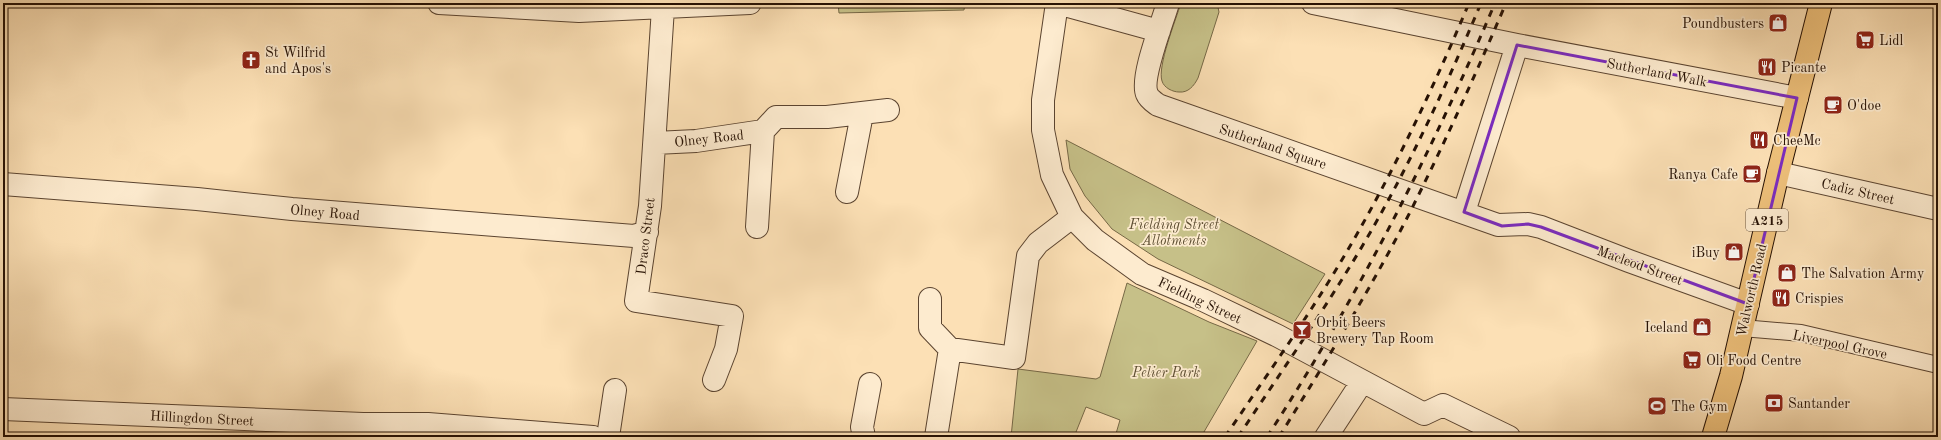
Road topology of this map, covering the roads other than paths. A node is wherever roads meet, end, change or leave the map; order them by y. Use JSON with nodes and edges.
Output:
{"nodes":[{"id":1,"x":440,"y":3,"type":"edge"},
{"id":2,"x":750,"y":3,"type":"edge"},
{"id":3,"x":1057,"y":3,"type":"edge"},
{"id":4,"x":1168,"y":3,"type":"edge"},
{"id":5,"x":1313,"y":3,"type":"edge"},
{"id":6,"x":1821,"y":3,"type":"edge"},
{"id":7,"x":607,"y":6,"type":"edge"},
{"id":8,"x":663,"y":8,"type":"junction"},
{"id":9,"x":1159,"y":31,"type":"junction"},
{"id":10,"x":1517,"y":45,"type":"junction"},
{"id":11,"x":1797,"y":98,"type":"junction"},
{"id":12,"x":888,"y":110,"type":"dead end"},
{"id":13,"x":862,"y":114,"type":"junction"},
{"id":14,"x":763,"y":131,"type":"junction"},
{"id":15,"x":655,"y":143,"type":"junction"},
{"id":16,"x":1778,"y":173,"type":"junction"},
{"id":17,"x":3,"y":184,"type":"edge"},
{"id":18,"x":847,"y":192,"type":"dead end"},
{"id":19,"x":1938,"y":209,"type":"edge"},
{"id":20,"x":1464,"y":212,"type":"junction"},
{"id":21,"x":1072,"y":217,"type":"junction"},
{"id":22,"x":1532,"y":225,"type":"joint"},
{"id":23,"x":757,"y":227,"type":"dead end"},
{"id":24,"x":647,"y":232,"type":"junction"},
{"id":25,"x":930,"y":299,"type":"dead end"},
{"id":26,"x":1748,"y":304,"type":"junction"},
{"id":27,"x":1742,"y":328,"type":"junction"},
{"id":28,"x":950,"y":349,"type":"junction"},
{"id":29,"x":1938,"y":365,"type":"edge"},
{"id":30,"x":714,"y":380,"type":"dead end"},
{"id":31,"x":1362,"y":382,"type":"junction"},
{"id":32,"x":870,"y":384,"type":"dead end"},
{"id":33,"x":615,"y":390,"type":"dead end"},
{"id":34,"x":3,"y":409,"type":"edge"},
{"id":35,"x":593,"y":437,"type":"edge"},
{"id":36,"x":608,"y":437,"type":"edge"},
{"id":37,"x":864,"y":437,"type":"edge"},
{"id":38,"x":936,"y":437,"type":"edge"},
{"id":39,"x":1326,"y":437,"type":"edge"},
{"id":40,"x":1509,"y":437,"type":"edge"},
{"id":41,"x":1713,"y":437,"type":"edge"}],
"edges":[{"from":1,"to":7,"type":"street"},
{"from":2,"to":8,"type":"street"},
{"from":3,"to":9,"type":"street"},
{"from":3,"to":21,"type":"street","name":"Fielding Street"},
{"from":4,"to":9,"type":"street","name":"Sutherland Square"},
{"from":5,"to":10,"type":"street"},
{"from":6,"to":11,"type":"main road","name":"Walworth Road","number":"A215"},
{"from":7,"to":8,"type":"street"},
{"from":8,"to":15,"type":"street","name":"Draco Street"},
{"from":9,"to":20,"type":"street","name":"Sutherland Square"},
{"from":10,"to":11,"type":"street","name":"Sutherland Walk"},
{"from":10,"to":20,"type":"street"},
{"from":11,"to":16,"type":"main road","name":"Walworth Road","number":"A215"},
{"from":12,"to":13,"type":"street","name":"Olney Road"},
{"from":13,"to":14,"type":"street","name":"Olney Road"},
{"from":13,"to":18,"type":"street"},
{"from":14,"to":15,"type":"street","name":"Olney Road"},
{"from":14,"to":23,"type":"street","name":"Olney Road"},
{"from":15,"to":24,"type":"street","name":"Draco Street"},
{"from":16,"to":19,"type":"street","name":"Cadiz Street"},
{"from":16,"to":26,"type":"main road","name":"Walworth Road","number":"A215"},
{"from":17,"to":24,"type":"street","name":"Olney Road"},
{"from":20,"to":22,"type":"street","name":"Sutherland Square"},
{"from":21,"to":28,"type":"street"},
{"from":21,"to":31,"type":"street","name":"Fielding Street"},
{"from":22,"to":26,"type":"street","name":"Macleod Street"},
{"from":24,"to":30,"type":"street","name":"Draco Street"},
{"from":25,"to":28,"type":"street"},
{"from":26,"to":27,"type":"main road","name":"Walworth Road","number":"A215"},
{"from":27,"to":29,"type":"street","name":"Liverpool Grove"},
{"from":27,"to":41,"type":"main road","name":"Walworth Road","number":"A215"},
{"from":28,"to":38,"type":"street"},
{"from":31,"to":39,"type":"street"},
{"from":31,"to":40,"type":"street","name":"Fielding Street"},
{"from":32,"to":37,"type":"street"},
{"from":33,"to":36,"type":"street"},
{"from":34,"to":35,"type":"street","name":"Hillingdon Street"}]}
